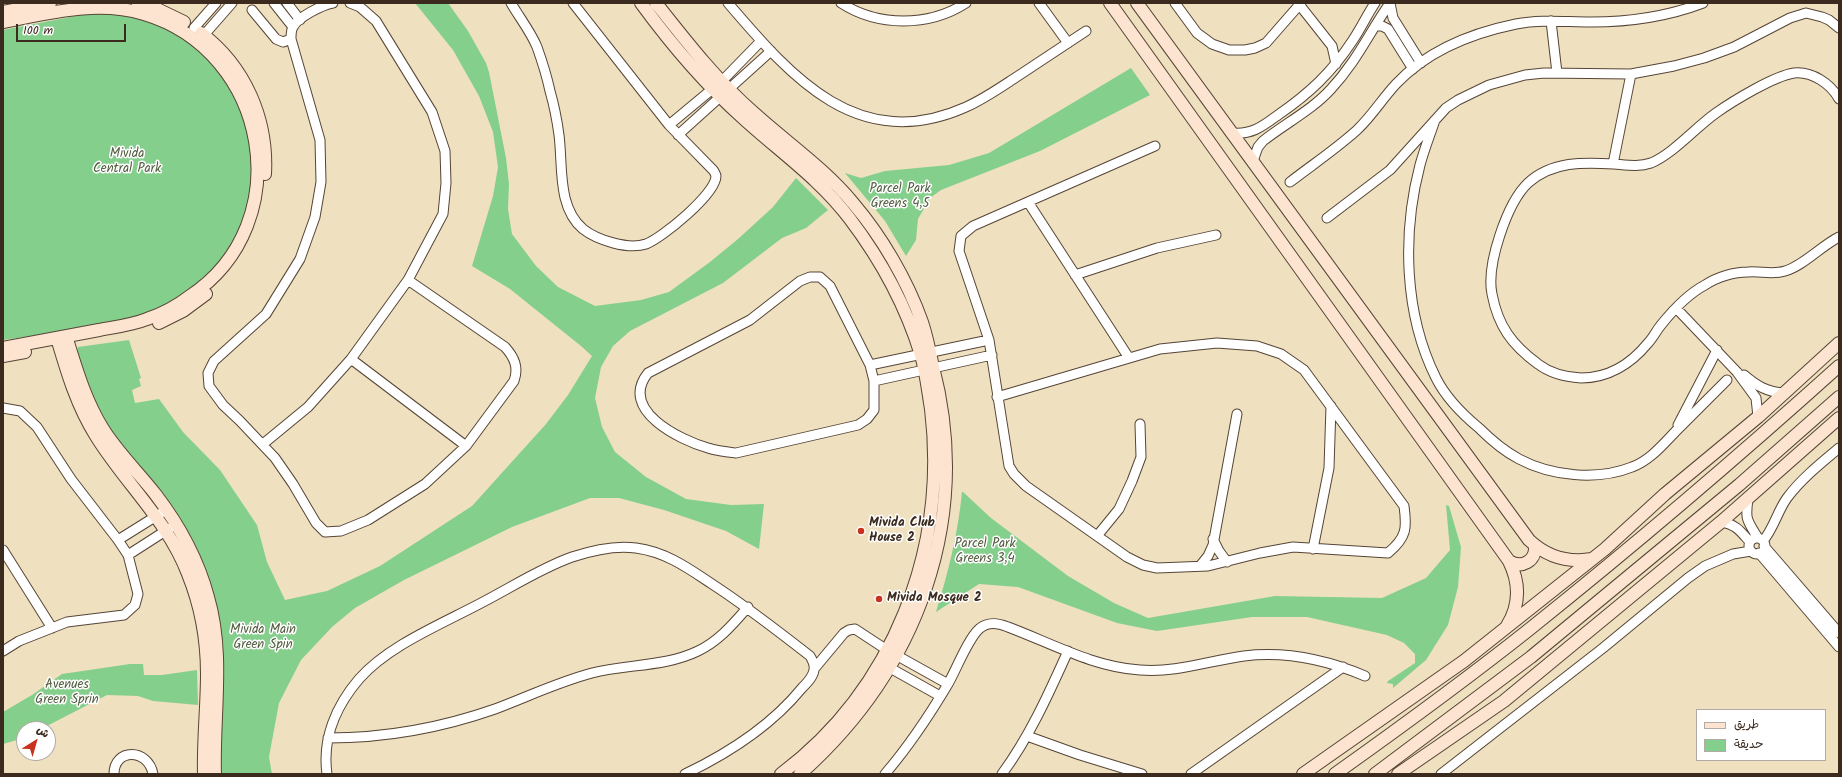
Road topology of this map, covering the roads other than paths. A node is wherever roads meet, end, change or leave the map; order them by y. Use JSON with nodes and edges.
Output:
{"nodes":[{"id":1,"x":50,"y":3,"type":"edge"},
{"id":2,"x":135,"y":3,"type":"edge"},
{"id":3,"x":216,"y":3,"type":"edge"},
{"id":4,"x":232,"y":3,"type":"edge"},
{"id":5,"x":274,"y":3,"type":"edge"},
{"id":6,"x":287,"y":3,"type":"edge"},
{"id":7,"x":333,"y":3,"type":"edge"},
{"id":8,"x":350,"y":3,"type":"edge"},
{"id":9,"x":511,"y":3,"type":"edge"},
{"id":10,"x":573,"y":3,"type":"edge"},
{"id":11,"x":641,"y":3,"type":"edge"},
{"id":12,"x":656,"y":3,"type":"edge"},
{"id":13,"x":728,"y":3,"type":"edge"},
{"id":14,"x":841,"y":3,"type":"edge"},
{"id":15,"x":966,"y":3,"type":"edge"},
{"id":16,"x":1039,"y":3,"type":"edge"},
{"id":17,"x":1110,"y":3,"type":"edge"},
{"id":18,"x":1137,"y":3,"type":"edge"},
{"id":19,"x":1174,"y":3,"type":"edge"},
{"id":20,"x":1375,"y":3,"type":"edge"},
{"id":21,"x":1390,"y":3,"type":"edge"},
{"id":22,"x":1703,"y":3,"type":"edge"},
{"id":23,"x":1300,"y":4,"type":"edge"},
{"id":24,"x":252,"y":10,"type":"dead end"},
{"id":25,"x":3,"y":12,"type":"edge"},
{"id":26,"x":300,"y":20,"type":"junction"},
{"id":27,"x":1551,"y":21,"type":"junction"},
{"id":28,"x":3,"y":22,"type":"edge"},
{"id":29,"x":1375,"y":26,"type":"junction"},
{"id":30,"x":293,"y":27,"type":"junction"},
{"id":31,"x":194,"y":28,"type":"junction"},
{"id":32,"x":1839,"y":28,"type":"edge"},
{"id":33,"x":1086,"y":31,"type":"dead end"},
{"id":34,"x":204,"y":35,"type":"junction"},
{"id":35,"x":290,"y":39,"type":"junction"},
{"id":36,"x":762,"y":40,"type":"junction"},
{"id":37,"x":1068,"y":43,"type":"junction"},
{"id":38,"x":771,"y":51,"type":"junction"},
{"id":39,"x":1421,"y":63,"type":"junction"},
{"id":40,"x":1336,"y":64,"type":"junction"},
{"id":41,"x":1413,"y":69,"type":"junction"},
{"id":42,"x":1557,"y":73,"type":"junction"},
{"id":43,"x":1631,"y":74,"type":"junction"},
{"id":44,"x":722,"y":89,"type":"junction"},
{"id":45,"x":1839,"y":99,"type":"edge"},
{"id":46,"x":1274,"y":119,"type":"junction"},
{"id":47,"x":1434,"y":120,"type":"junction"},
{"id":48,"x":669,"y":125,"type":"junction"},
{"id":49,"x":1281,"y":129,"type":"junction"},
{"id":50,"x":1232,"y":133,"type":"junction"},
{"id":51,"x":678,"y":135,"type":"junction"},
{"id":52,"x":1155,"y":146,"type":"dead end"},
{"id":53,"x":1253,"y":161,"type":"junction"},
{"id":54,"x":1613,"y":164,"type":"junction"},
{"id":55,"x":1290,"y":182,"type":"dead end"},
{"id":56,"x":1028,"y":202,"type":"junction"},
{"id":57,"x":1327,"y":218,"type":"dead end"},
{"id":58,"x":1216,"y":235,"type":"dead end"},
{"id":59,"x":1839,"y":237,"type":"edge"},
{"id":60,"x":1075,"y":275,"type":"junction"},
{"id":61,"x":408,"y":280,"type":"junction"},
{"id":62,"x":1676,"y":308,"type":"junction"},
{"id":63,"x":989,"y":340,"type":"junction"},
{"id":64,"x":62,"y":341,"type":"junction"},
{"id":65,"x":1839,"y":343,"type":"edge"},
{"id":66,"x":3,"y":348,"type":"edge"},
{"id":67,"x":1717,"y":350,"type":"junction"},
{"id":68,"x":926,"y":354,"type":"junction"},
{"id":69,"x":992,"y":355,"type":"junction"},
{"id":70,"x":3,"y":356,"type":"edge"},
{"id":71,"x":1129,"y":358,"type":"junction"},
{"id":72,"x":351,"y":359,"type":"junction"},
{"id":73,"x":870,"y":365,"type":"junction"},
{"id":74,"x":1839,"y":366,"type":"edge"},
{"id":75,"x":929,"y":368,"type":"junction"},
{"id":76,"x":1737,"y":372,"type":"junction"},
{"id":77,"x":1727,"y":380,"type":"dead end"},
{"id":78,"x":874,"y":381,"type":"junction"},
{"id":79,"x":1784,"y":393,"type":"junction"},
{"id":80,"x":997,"y":397,"type":"junction"},
{"id":81,"x":1839,"y":397,"type":"edge"},
{"id":82,"x":1331,"y":406,"type":"junction"},
{"id":83,"x":3,"y":408,"type":"edge"},
{"id":84,"x":1236,"y":414,"type":"dead end"},
{"id":85,"x":1758,"y":417,"type":"junction"},
{"id":86,"x":1839,"y":418,"type":"edge"},
{"id":87,"x":1140,"y":424,"type":"dead end"},
{"id":88,"x":1674,"y":434,"type":"junction"},
{"id":89,"x":263,"y":444,"type":"junction"},
{"id":90,"x":466,"y":446,"type":"junction"},
{"id":91,"x":1839,"y":448,"type":"edge"},
{"id":92,"x":1703,"y":486,"type":"junction"},
{"id":93,"x":1665,"y":494,"type":"junction"},
{"id":94,"x":1748,"y":499,"type":"junction"},
{"id":95,"x":161,"y":513,"type":"junction"},
{"id":96,"x":1721,"y":522,"type":"junction"},
{"id":97,"x":170,"y":528,"type":"junction"},
{"id":98,"x":1097,"y":536,"type":"junction"},
{"id":99,"x":1214,"y":539,"type":"junction"},
{"id":100,"x":118,"y":540,"type":"junction"},
{"id":101,"x":1757,"y":545,"type":"junction"},
{"id":102,"x":1535,"y":546,"type":"junction"},
{"id":103,"x":1313,"y":548,"type":"junction"},
{"id":104,"x":3,"y":550,"type":"edge"},
{"id":105,"x":128,"y":555,"type":"junction"},
{"id":106,"x":1592,"y":559,"type":"junction"},
{"id":107,"x":1510,"y":561,"type":"junction"},
{"id":108,"x":1227,"y":562,"type":"junction"},
{"id":109,"x":1200,"y":566,"type":"junction"},
{"id":110,"x":748,"y":608,"type":"junction"},
{"id":111,"x":1507,"y":626,"type":"junction"},
{"id":112,"x":52,"y":628,"type":"junction"},
{"id":113,"x":1839,"y":633,"type":"edge"},
{"id":114,"x":1839,"y":647,"type":"edge"},
{"id":115,"x":3,"y":651,"type":"edge"},
{"id":116,"x":1068,"y":651,"type":"junction"},
{"id":117,"x":892,"y":653,"type":"junction"},
{"id":118,"x":1531,"y":657,"type":"junction"},
{"id":119,"x":884,"y":665,"type":"junction"},
{"id":120,"x":1343,"y":667,"type":"junction"},
{"id":121,"x":814,"y":669,"type":"junction"},
{"id":122,"x":1365,"y":676,"type":"dead end"},
{"id":123,"x":948,"y":684,"type":"junction"},
{"id":124,"x":940,"y":696,"type":"junction"},
{"id":125,"x":1504,"y":701,"type":"junction"},
{"id":126,"x":1027,"y":736,"type":"junction"},
{"id":127,"x":328,"y":738,"type":"junction"},
{"id":128,"x":114,"y":774,"type":"edge"},
{"id":129,"x":153,"y":774,"type":"edge"},
{"id":130,"x":204,"y":774,"type":"edge"},
{"id":131,"x":215,"y":774,"type":"edge"},
{"id":132,"x":327,"y":774,"type":"edge"},
{"id":133,"x":685,"y":774,"type":"edge"},
{"id":134,"x":781,"y":774,"type":"edge"},
{"id":135,"x":800,"y":774,"type":"edge"},
{"id":136,"x":885,"y":774,"type":"edge"},
{"id":137,"x":1002,"y":774,"type":"edge"},
{"id":138,"x":1142,"y":774,"type":"edge"},
{"id":139,"x":1191,"y":774,"type":"edge"},
{"id":140,"x":1303,"y":774,"type":"edge"},
{"id":141,"x":1335,"y":774,"type":"edge"},
{"id":142,"x":1375,"y":774,"type":"edge"},
{"id":143,"x":1398,"y":774,"type":"edge"},
{"id":144,"x":1441,"y":774,"type":"edge"}],
"edges":[{"from":1,"to":25,"type":"street"},
{"from":2,"to":31,"type":"street"},
{"from":3,"to":31,"type":"street"},
{"from":4,"to":34,"type":"street"},
{"from":5,"to":30,"type":"street"},
{"from":6,"to":26,"type":"street"},
{"from":7,"to":26,"type":"street"},
{"from":8,"to":61,"type":"street"},
{"from":9,"to":51,"type":"street"},
{"from":10,"to":48,"type":"street"},
{"from":11,"to":44,"type":"street"},
{"from":12,"to":44,"type":"street"},
{"from":13,"to":36,"type":"street"},
{"from":14,"to":15,"type":"street"},
{"from":16,"to":37,"type":"street"},
{"from":17,"to":107,"type":"street"},
{"from":18,"to":50,"type":"street"},
{"from":19,"to":23,"type":"street"},
{"from":20,"to":40,"type":"street"},
{"from":21,"to":29,"type":"street"},
{"from":21,"to":39,"type":"street"},
{"from":22,"to":27,"type":"street"},
{"from":23,"to":40,"type":"street"},
{"from":24,"to":35,"type":"street"},
{"from":26,"to":30,"type":"street"},
{"from":27,"to":39,"type":"street"},
{"from":27,"to":42,"type":"street"},
{"from":28,"to":64,"type":"street"},
{"from":29,"to":41,"type":"street"},
{"from":29,"to":49,"type":"street"},
{"from":30,"to":35,"type":"street"},
{"from":31,"to":34,"type":"street"},
{"from":32,"to":43,"type":"street"},
{"from":33,"to":37,"type":"street"},
{"from":34,"to":64,"type":"street"},
{"from":35,"to":89,"type":"street"},
{"from":36,"to":38,"type":"street"},
{"from":36,"to":44,"type":"street"},
{"from":37,"to":38,"type":"street"},
{"from":38,"to":44,"type":"street"},
{"from":39,"to":41,"type":"street"},
{"from":40,"to":46,"type":"street"},
{"from":41,"to":55,"type":"street"},
{"from":42,"to":43,"type":"street"},
{"from":42,"to":47,"type":"street"},
{"from":43,"to":54,"type":"street"},
{"from":44,"to":48,"type":"street"},
{"from":44,"to":51,"type":"street"},
{"from":44,"to":68,"type":"street"},
{"from":45,"to":54,"type":"street"},
{"from":46,"to":49,"type":"street"},
{"from":46,"to":50,"type":"street"},
{"from":47,"to":57,"type":"street"},
{"from":47,"to":88,"type":"street"},
{"from":48,"to":51,"type":"street"},
{"from":49,"to":53,"type":"street"},
{"from":50,"to":53,"type":"street"},
{"from":52,"to":56,"type":"street"},
{"from":53,"to":102,"type":"street"},
{"from":54,"to":62,"type":"street"},
{"from":56,"to":60,"type":"street"},
{"from":56,"to":63,"type":"street"},
{"from":58,"to":60,"type":"street"},
{"from":59,"to":62,"type":"street"},
{"from":60,"to":71,"type":"street"},
{"from":61,"to":72,"type":"street"},
{"from":61,"to":90,"type":"street"},
{"from":62,"to":67,"type":"street"},
{"from":63,"to":68,"type":"street"},
{"from":63,"to":69,"type":"street"},
{"from":64,"to":66,"type":"street"},
{"from":64,"to":70,"type":"street"},
{"from":64,"to":95,"type":"street"},
{"from":65,"to":79,"type":"street"},
{"from":67,"to":76,"type":"street"},
{"from":67,"to":88,"type":"street"},
{"from":68,"to":73,"type":"street"},
{"from":68,"to":75,"type":"street"},
{"from":69,"to":75,"type":"street"},
{"from":69,"to":80,"type":"street"},
{"from":71,"to":80,"type":"street"},
{"from":71,"to":82,"type":"street"},
{"from":72,"to":89,"type":"street"},
{"from":72,"to":90,"type":"street"},
{"from":73,"to":78,"type":"street"},
{"from":73,"to":78,"type":"street"},
{"from":74,"to":92,"type":"street"},
{"from":75,"to":78,"type":"street"},
{"from":75,"to":117,"type":"street"},
{"from":76,"to":79,"type":"street"},
{"from":76,"to":85,"type":"street"},
{"from":77,"to":88,"type":"street"},
{"from":79,"to":85,"type":"street"},
{"from":80,"to":98,"type":"street"},
{"from":81,"to":118,"type":"street"},
{"from":82,"to":103,"type":"street"},
{"from":82,"to":103,"type":"street"},
{"from":83,"to":100,"type":"street"},
{"from":84,"to":99,"type":"street"},
{"from":85,"to":93,"type":"street"},
{"from":86,"to":94,"type":"street"},
{"from":87,"to":98,"type":"street"},
{"from":89,"to":90,"type":"street"},
{"from":91,"to":101,"type":"street"},
{"from":92,"to":93,"type":"street"},
{"from":92,"to":141,"type":"street"},
{"from":93,"to":106,"type":"street"},
{"from":94,"to":96,"type":"street"},
{"from":94,"to":101,"type":"street"},
{"from":95,"to":97,"type":"street"},
{"from":95,"to":100,"type":"street"},
{"from":96,"to":101,"type":"street"},
{"from":96,"to":125,"type":"street"},
{"from":97,"to":105,"type":"street"},
{"from":97,"to":130,"type":"street"},
{"from":97,"to":131,"type":"street"},
{"from":98,"to":109,"type":"street"},
{"from":99,"to":108,"type":"street"},
{"from":99,"to":109,"type":"street"},
{"from":100,"to":105,"type":"street"},
{"from":101,"to":113,"type":"street"},
{"from":101,"to":114,"type":"street"},
{"from":101,"to":144,"type":"street"},
{"from":102,"to":106,"type":"street"},
{"from":102,"to":107,"type":"street"},
{"from":103,"to":108,"type":"street"},
{"from":104,"to":112,"type":"street"},
{"from":105,"to":112,"type":"street"},
{"from":106,"to":111,"type":"street"},
{"from":107,"to":111,"type":"street"},
{"from":108,"to":109,"type":"street"},
{"from":110,"to":121,"type":"street"},
{"from":110,"to":127,"type":"street"},
{"from":110,"to":127,"type":"street"},
{"from":111,"to":140,"type":"street"},
{"from":112,"to":115,"type":"street"},
{"from":116,"to":120,"type":"street"},
{"from":116,"to":123,"type":"street"},
{"from":116,"to":126,"type":"street"},
{"from":117,"to":119,"type":"street"},
{"from":117,"to":121,"type":"street"},
{"from":117,"to":123,"type":"street"},
{"from":118,"to":125,"type":"street"},
{"from":118,"to":142,"type":"street"},
{"from":119,"to":124,"type":"street"},
{"from":119,"to":134,"type":"street"},
{"from":119,"to":135,"type":"street"},
{"from":120,"to":122,"type":"street"},
{"from":120,"to":139,"type":"street"},
{"from":121,"to":133,"type":"street"},
{"from":123,"to":124,"type":"street"},
{"from":124,"to":136,"type":"street"},
{"from":125,"to":143,"type":"street"},
{"from":126,"to":137,"type":"street"},
{"from":126,"to":138,"type":"street"},
{"from":127,"to":132,"type":"street"},
{"from":128,"to":129,"type":"street"}]}
